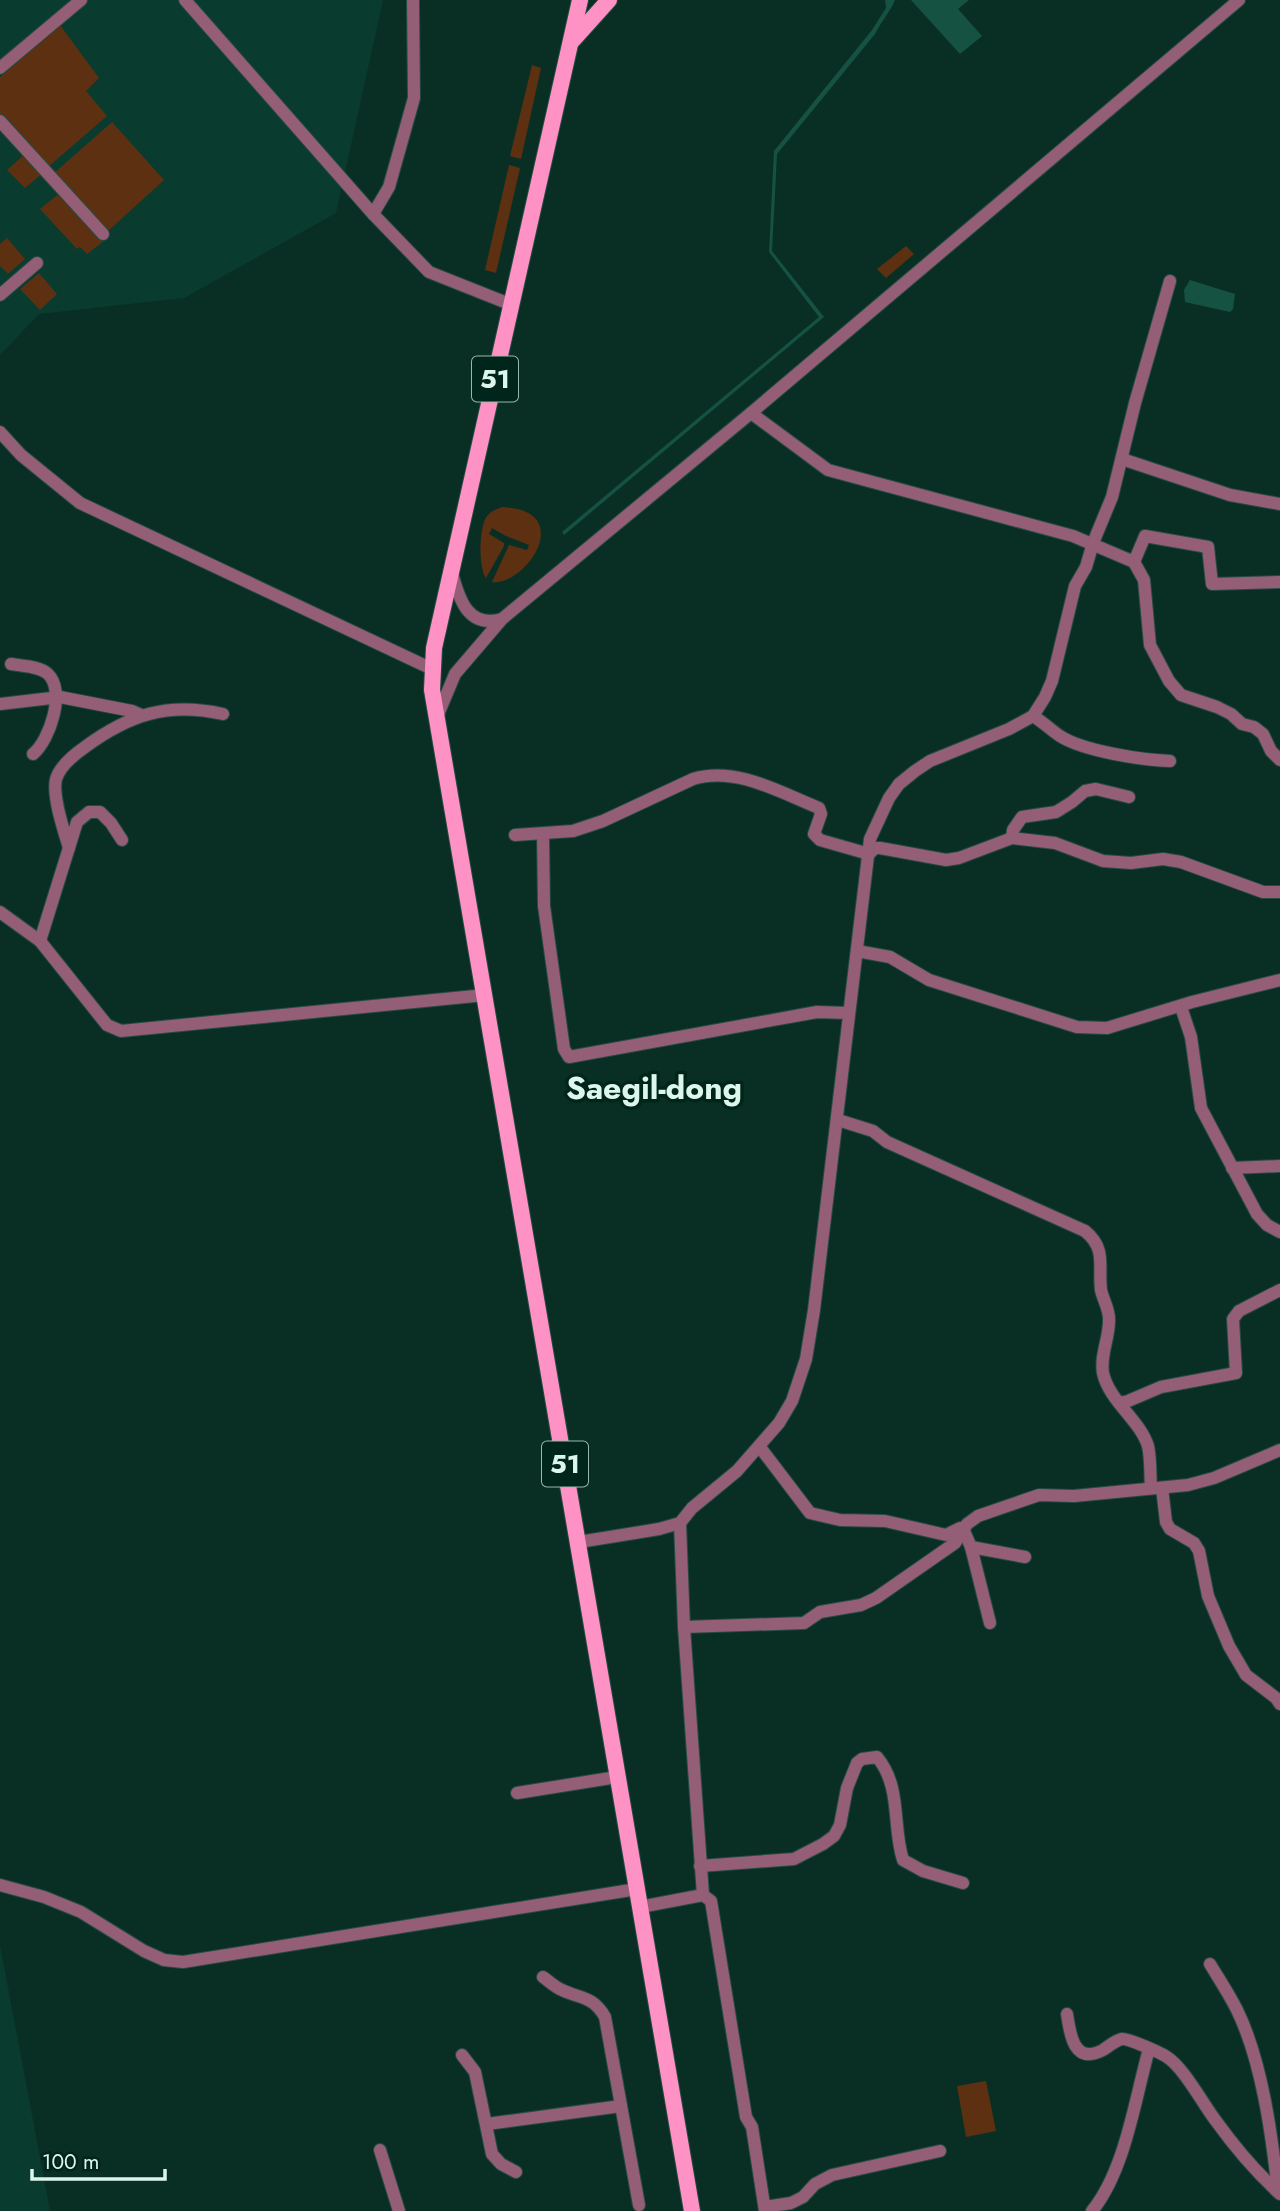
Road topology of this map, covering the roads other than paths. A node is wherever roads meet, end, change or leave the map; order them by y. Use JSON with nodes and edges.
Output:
{"nodes":[{"id":1,"x":81,"y":0,"type":"edge"},
{"id":2,"x":185,"y":0,"type":"edge"},
{"id":3,"x":413,"y":0,"type":"edge"},
{"id":4,"x":580,"y":0,"type":"edge"},
{"id":5,"x":609,"y":0,"type":"edge"},
{"id":6,"x":1239,"y":0,"type":"edge"},
{"id":7,"x":571,"y":42,"type":"junction"},
{"id":8,"x":0,"y":68,"type":"edge"},
{"id":9,"x":0,"y":121,"type":"edge"},
{"id":10,"x":373,"y":214,"type":"junction"},
{"id":11,"x":103,"y":234,"type":"dead end"},
{"id":12,"x":37,"y":263,"type":"dead end"},
{"id":13,"x":1170,"y":281,"type":"dead end"},
{"id":14,"x":0,"y":295,"type":"edge"},
{"id":15,"x":512,"y":305,"type":"junction"},
{"id":16,"x":751,"y":413,"type":"junction"},
{"id":17,"x":0,"y":432,"type":"edge"},
{"id":18,"x":1122,"y":459,"type":"junction"},
{"id":19,"x":1280,"y":504,"type":"edge"},
{"id":20,"x":1093,"y":543,"type":"junction"},
{"id":21,"x":1134,"y":562,"type":"junction"},
{"id":22,"x":451,"y":571,"type":"junction"},
{"id":23,"x":1280,"y":582,"type":"edge"},
{"id":24,"x":502,"y":619,"type":"junction"},
{"id":25,"x":11,"y":664,"type":"dead end"},
{"id":26,"x":432,"y":669,"type":"junction"},
{"id":27,"x":57,"y":697,"type":"junction"},
{"id":28,"x":0,"y":704,"type":"edge"},
{"id":29,"x":223,"y":714,"type":"dead end"},
{"id":30,"x":141,"y":715,"type":"junction"},
{"id":31,"x":1033,"y":716,"type":"junction"},
{"id":32,"x":436,"y":717,"type":"junction"},
{"id":33,"x":33,"y":754,"type":"dead end"},
{"id":34,"x":1280,"y":760,"type":"edge"},
{"id":35,"x":1170,"y":761,"type":"dead end"},
{"id":36,"x":1129,"y":797,"type":"dead end"},
{"id":37,"x":543,"y":834,"type":"junction"},
{"id":38,"x":514,"y":835,"type":"dead end"},
{"id":39,"x":1012,"y":838,"type":"junction"},
{"id":40,"x":122,"y":840,"type":"dead end"},
{"id":41,"x":69,"y":848,"type":"junction"},
{"id":42,"x":869,"y":854,"type":"junction"},
{"id":43,"x":1280,"y":892,"type":"edge"},
{"id":44,"x":0,"y":912,"type":"edge"},
{"id":45,"x":40,"y":942,"type":"junction"},
{"id":46,"x":857,"y":951,"type":"junction"},
{"id":47,"x":1280,"y":980,"type":"edge"},
{"id":48,"x":485,"y":995,"type":"junction"},
{"id":49,"x":1181,"y":1007,"type":"junction"},
{"id":50,"x":849,"y":1013,"type":"junction"},
{"id":51,"x":838,"y":1120,"type":"junction"},
{"id":52,"x":1280,"y":1166,"type":"edge"},
{"id":53,"x":1232,"y":1168,"type":"junction"},
{"id":54,"x":1280,"y":1232,"type":"edge"},
{"id":55,"x":1280,"y":1290,"type":"edge"},
{"id":56,"x":1119,"y":1403,"type":"junction"},
{"id":57,"x":759,"y":1446,"type":"junction"},
{"id":58,"x":1280,"y":1450,"type":"edge"},
{"id":59,"x":1157,"y":1488,"type":"junction"},
{"id":60,"x":680,"y":1523,"type":"junction"},
{"id":61,"x":964,"y":1531,"type":"junction"},
{"id":62,"x":579,"y":1542,"type":"junction"},
{"id":63,"x":971,"y":1547,"type":"junction"},
{"id":64,"x":1025,"y":1557,"type":"dead end"},
{"id":65,"x":990,"y":1623,"type":"dead end"},
{"id":66,"x":684,"y":1626,"type":"junction"},
{"id":67,"x":1279,"y":1699,"type":"edge"},
{"id":68,"x":617,"y":1777,"type":"junction"},
{"id":69,"x":517,"y":1793,"type":"dead end"},
{"id":70,"x":700,"y":1866,"type":"junction"},
{"id":71,"x":963,"y":1883,"type":"dead end"},
{"id":72,"x":0,"y":1885,"type":"edge"},
{"id":73,"x":637,"y":1889,"type":"junction"},
{"id":74,"x":703,"y":1895,"type":"junction"},
{"id":75,"x":640,"y":1906,"type":"junction"},
{"id":76,"x":1210,"y":1964,"type":"dead end"},
{"id":77,"x":543,"y":1977,"type":"dead end"},
{"id":78,"x":1067,"y":2014,"type":"dead end"},
{"id":79,"x":1149,"y":2049,"type":"junction"},
{"id":80,"x":462,"y":2055,"type":"dead end"},
{"id":81,"x":621,"y":2106,"type":"junction"},
{"id":82,"x":486,"y":2124,"type":"junction"},
{"id":83,"x":380,"y":2150,"type":"dead end"},
{"id":84,"x":940,"y":2151,"type":"dead end"},
{"id":85,"x":516,"y":2172,"type":"dead end"},
{"id":86,"x":1279,"y":2194,"type":"edge"},
{"id":87,"x":639,"y":2205,"type":"dead end"},
{"id":88,"x":765,"y":2209,"type":"edge"},
{"id":89,"x":399,"y":2211,"type":"edge"},
{"id":90,"x":692,"y":2211,"type":"edge"},
{"id":91,"x":1092,"y":2211,"type":"edge"}],
"edges":[{"from":1,"to":8,"type":"street"},
{"from":2,"to":10,"type":"street"},
{"from":3,"to":10,"type":"street"},
{"from":4,"to":7,"type":"main road"},
{"from":5,"to":7,"type":"main road","number":"51"},
{"from":6,"to":16,"type":"street"},
{"from":7,"to":15,"type":"main road","number":"51"},
{"from":9,"to":11,"type":"street"},
{"from":10,"to":15,"type":"street"},
{"from":12,"to":14,"type":"street"},
{"from":13,"to":18,"type":"street"},
{"from":15,"to":22,"type":"main road","number":"51"},
{"from":16,"to":20,"type":"street"},
{"from":16,"to":24,"type":"street"},
{"from":17,"to":26,"type":"street"},
{"from":18,"to":19,"type":"street"},
{"from":18,"to":20,"type":"street"},
{"from":20,"to":21,"type":"street"},
{"from":20,"to":31,"type":"street"},
{"from":21,"to":23,"type":"street"},
{"from":21,"to":34,"type":"street"},
{"from":22,"to":24,"type":"street"},
{"from":22,"to":26,"type":"main road","number":"51"},
{"from":24,"to":32,"type":"street"},
{"from":25,"to":27,"type":"street"},
{"from":26,"to":32,"type":"main road","number":"51"},
{"from":27,"to":28,"type":"street"},
{"from":27,"to":30,"type":"street"},
{"from":27,"to":33,"type":"street"},
{"from":29,"to":30,"type":"street"},
{"from":30,"to":41,"type":"street"},
{"from":31,"to":35,"type":"street"},
{"from":31,"to":42,"type":"street"},
{"from":32,"to":48,"type":"main road","number":"51"},
{"from":36,"to":39,"type":"street"},
{"from":37,"to":38,"type":"street"},
{"from":37,"to":42,"type":"street"},
{"from":37,"to":50,"type":"street"},
{"from":39,"to":42,"type":"street"},
{"from":39,"to":43,"type":"street"},
{"from":40,"to":41,"type":"street"},
{"from":41,"to":45,"type":"street"},
{"from":42,"to":46,"type":"street"},
{"from":44,"to":45,"type":"street"},
{"from":45,"to":48,"type":"street"},
{"from":46,"to":49,"type":"street"},
{"from":46,"to":50,"type":"street"},
{"from":47,"to":49,"type":"street"},
{"from":48,"to":62,"type":"main road","number":"51"},
{"from":49,"to":53,"type":"street"},
{"from":50,"to":51,"type":"street"},
{"from":51,"to":56,"type":"street"},
{"from":51,"to":57,"type":"street"},
{"from":52,"to":53,"type":"street"},
{"from":53,"to":54,"type":"street"},
{"from":55,"to":56,"type":"street"},
{"from":56,"to":59,"type":"street"},
{"from":57,"to":60,"type":"street"},
{"from":57,"to":61,"type":"street"},
{"from":58,"to":59,"type":"street"},
{"from":59,"to":61,"type":"street"},
{"from":59,"to":67,"type":"street"},
{"from":60,"to":62,"type":"street"},
{"from":60,"to":66,"type":"street"},
{"from":61,"to":63,"type":"street"},
{"from":61,"to":66,"type":"street"},
{"from":62,"to":68,"type":"main road","number":"51"},
{"from":63,"to":64,"type":"street"},
{"from":63,"to":65,"type":"street"},
{"from":66,"to":70,"type":"street"},
{"from":68,"to":69,"type":"street"},
{"from":68,"to":73,"type":"main road","number":"51"},
{"from":70,"to":71,"type":"street"},
{"from":70,"to":74,"type":"street"},
{"from":72,"to":73,"type":"street"},
{"from":73,"to":75,"type":"main road","number":"51"},
{"from":74,"to":75,"type":"street"},
{"from":74,"to":88,"type":"street"},
{"from":75,"to":90,"type":"main road","number":"51"},
{"from":76,"to":86,"type":"street"},
{"from":77,"to":81,"type":"street"},
{"from":78,"to":79,"type":"street"},
{"from":79,"to":86,"type":"street"},
{"from":79,"to":91,"type":"street"},
{"from":80,"to":82,"type":"street"},
{"from":81,"to":82,"type":"street"},
{"from":81,"to":87,"type":"street"},
{"from":82,"to":85,"type":"street"},
{"from":83,"to":89,"type":"street"},
{"from":84,"to":88,"type":"street"}]}
